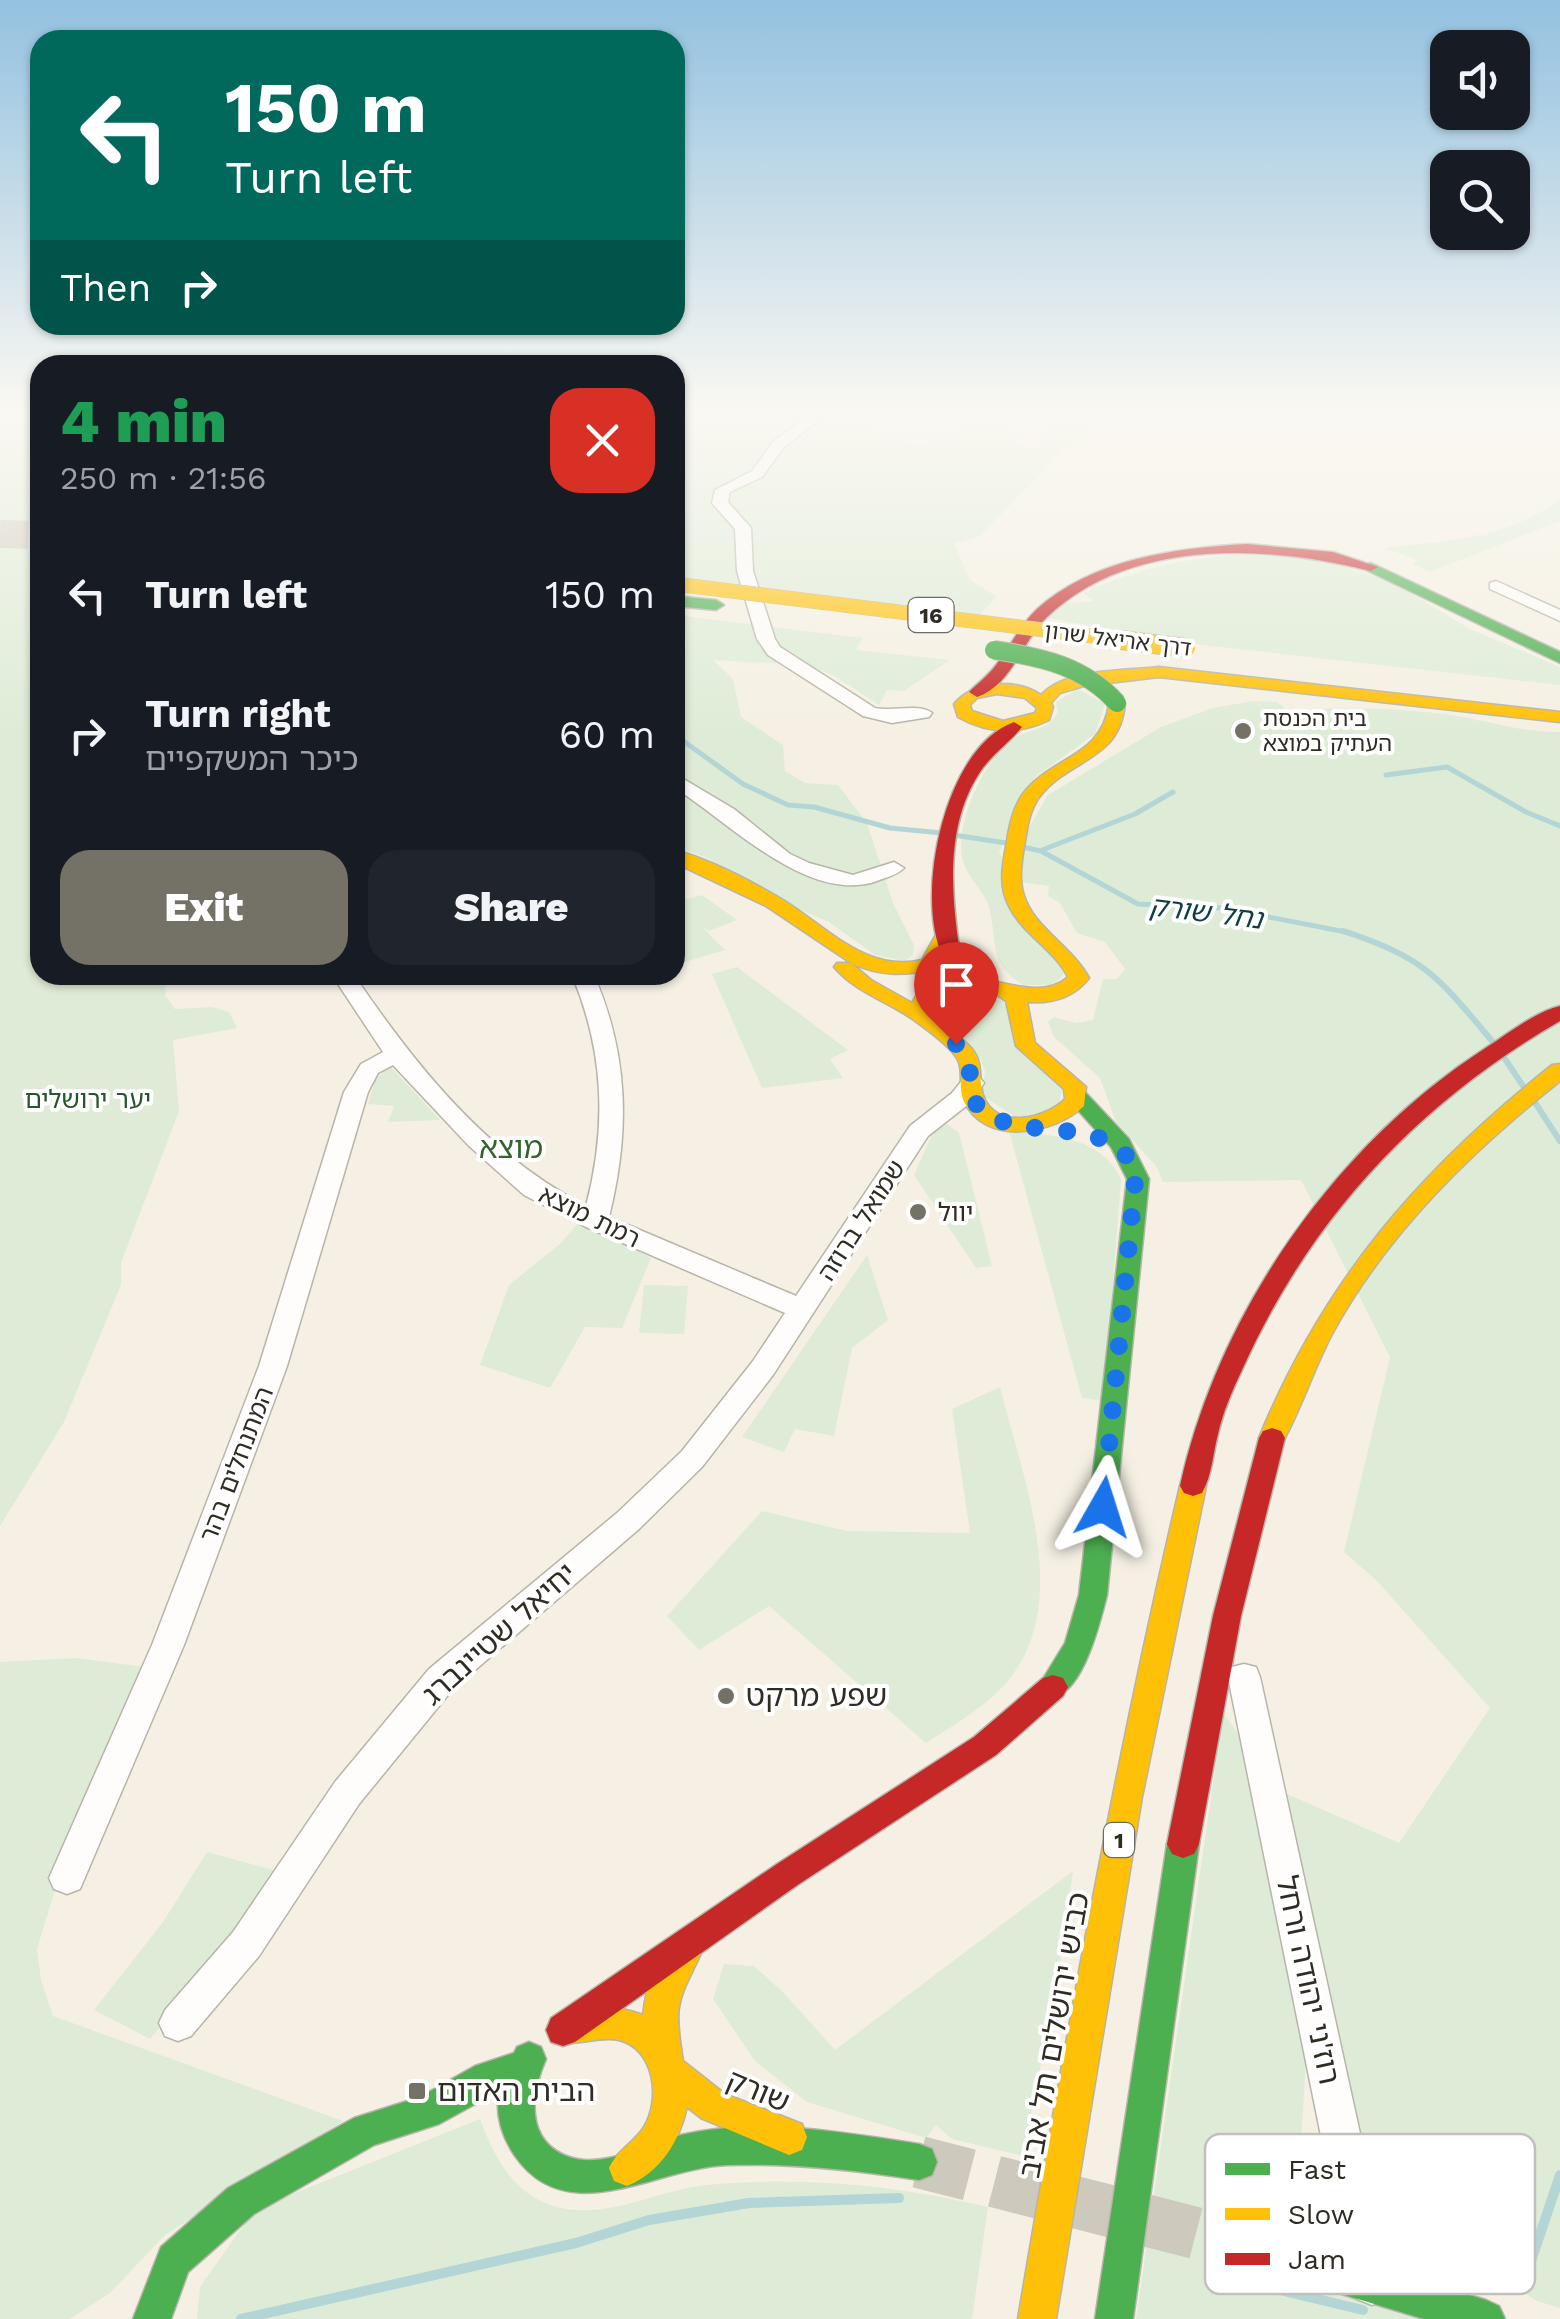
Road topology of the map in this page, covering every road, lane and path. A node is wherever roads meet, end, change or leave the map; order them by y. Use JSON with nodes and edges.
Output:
{"nodes":[{"id":1,"x":732,"y":516,"type":"edge"},
{"id":2,"x":685,"y":585,"type":"edge"},
{"id":3,"x":1496,"y":586,"type":"dead end"},
{"id":4,"x":685,"y":602,"type":"edge"},
{"id":5,"x":716,"y":605,"type":"junction"},
{"id":6,"x":1560,"y":616,"type":"edge"},
{"id":7,"x":902,"y":636,"type":"dead end"},
{"id":8,"x":964,"y":645,"type":"dead end"},
{"id":9,"x":1012,"y":649,"type":"junction"},
{"id":10,"x":1195,"y":654,"type":"junction"},
{"id":11,"x":1560,"y":658,"type":"edge"},
{"id":12,"x":1378,"y":673,"type":"dead end"},
{"id":13,"x":977,"y":692,"type":"junction"},
{"id":14,"x":1560,"y":696,"type":"edge"},
{"id":15,"x":1033,"y":697,"type":"junction"},
{"id":16,"x":1560,"y":709,"type":"edge"},
{"id":17,"x":922,"y":714,"type":"dead end"},
{"id":18,"x":1560,"y":717,"type":"edge"},
{"id":19,"x":974,"y":721,"type":"junction"},
{"id":20,"x":1014,"y":727,"type":"junction"},
{"id":21,"x":978,"y":756,"type":"junction"},
{"id":22,"x":685,"y":786,"type":"edge"},
{"id":23,"x":685,"y":861,"type":"edge"},
{"id":24,"x":894,"y":868,"type":"dead end"},
{"id":25,"x":708,"y":871,"type":"junction"},
{"id":26,"x":946,"y":873,"type":"junction"},
{"id":27,"x":946,"y":933,"type":"junction"},
{"id":28,"x":835,"y":946,"type":"junction"},
{"id":29,"x":350,"y":985,"type":"edge"},
{"id":30,"x":588,"y":985,"type":"edge"},
{"id":31,"x":940,"y":986,"type":"junction"},
{"id":32,"x":1004,"y":989,"type":"junction"},
{"id":33,"x":1560,"y":1012,"type":"edge"},
{"id":34,"x":924,"y":1018,"type":"junction"},
{"id":35,"x":396,"y":1054,"type":"junction"},
{"id":36,"x":1560,"y":1070,"type":"edge"},
{"id":37,"x":972,"y":1083,"type":"junction"},
{"id":38,"x":1077,"y":1096,"type":"junction"},
{"id":39,"x":997,"y":1119,"type":"junction"},
{"id":40,"x":1030,"y":1125,"type":"junction"},
{"id":41,"x":919,"y":1131,"type":"junction"},
{"id":42,"x":1132,"y":1162,"type":"junction"},
{"id":43,"x":595,"y":1221,"type":"junction"},
{"id":44,"x":802,"y":1308,"type":"junction"},
{"id":45,"x":1244,"y":1677,"type":"dead end"},
{"id":46,"x":67,"y":1878,"type":"dead end"},
{"id":47,"x":718,"y":1918,"type":"junction"},
{"id":48,"x":178,"y":2023,"type":"dead end"},
{"id":49,"x":563,"y":2030,"type":"junction"},
{"id":50,"x":524,"y":2066,"type":"junction"},
{"id":51,"x":669,"y":2067,"type":"junction"},
{"id":52,"x":517,"y":2127,"type":"junction"},
{"id":53,"x":1340,"y":2134,"type":"edge"},
{"id":54,"x":828,"y":2149,"type":"junction"},
{"id":55,"x":919,"y":2162,"type":"tunnel mouth"},
{"id":56,"x":627,"y":2168,"type":"junction"},
{"id":57,"x":1405,"y":2294,"type":"edge"},
{"id":58,"x":152,"y":2319,"type":"edge"},
{"id":59,"x":169,"y":2319,"type":"edge"},
{"id":60,"x":1037,"y":2319,"type":"edge"},
{"id":61,"x":1114,"y":2319,"type":"edge"},
{"id":62,"x":1486,"y":2319,"type":"edge"}],
"edges":[{"from":1,"to":17,"type":"street"},
{"from":2,"to":10,"type":"main road","name":"דרך אריאל שרון","number":"16","bridge":true},
{"from":3,"to":6,"type":"street"},
{"from":4,"to":5,"type":"main road","name":"דרך אריאל שרון","number":"16"},
{"from":5,"to":7,"type":"main road"},
{"from":5,"to":10,"type":"main road","name":"דרך אריאל שרון","number":"16"},
{"from":8,"to":32,"type":"main road","bridge":true},
{"from":9,"to":11,"type":"main road"},
{"from":9,"to":13,"type":"main road"},
{"from":9,"to":15,"type":"main road"},
{"from":10,"to":16,"type":"main road","name":"דרך אריאל שרון","number":"16"},
{"from":12,"to":14,"type":"main road"},
{"from":13,"to":15,"type":"main road"},
{"from":13,"to":19,"type":"main road"},
{"from":15,"to":18,"type":"main road"},
{"from":15,"to":20,"type":"main road"},
{"from":19,"to":20,"type":"main road"},
{"from":19,"to":21,"type":"main road"},
{"from":20,"to":21,"type":"main road"},
{"from":21,"to":26,"type":"main road"},
{"from":22,"to":24,"type":"street"},
{"from":23,"to":25,"type":"main road"},
{"from":25,"to":28,"type":"main road"},
{"from":25,"to":34,"type":"main road"},
{"from":26,"to":27,"type":"main road"},
{"from":26,"to":32,"type":"main road"},
{"from":27,"to":28,"type":"main road"},
{"from":27,"to":31,"type":"main road"},
{"from":28,"to":31,"type":"main road"},
{"from":29,"to":35,"type":"street","name":"רמת מוצא"},
{"from":30,"to":43,"type":"street"},
{"from":31,"to":32,"type":"main road"},
{"from":31,"to":34,"type":"main road"},
{"from":32,"to":38,"type":"main road"},
{"from":33,"to":60,"type":"main road","name":"כביש ירושלים תל אביב","number":"1"},
{"from":34,"to":37,"type":"main road"},
{"from":35,"to":43,"type":"street","name":"רמת מוצא"},
{"from":35,"to":46,"type":"street","name":"המתנחלים בהר"},
{"from":36,"to":61,"type":"main road"},
{"from":37,"to":39,"type":"main road"},
{"from":37,"to":41,"type":"street","name":"שמואל ברוזה"},
{"from":38,"to":40,"type":"main road"},
{"from":38,"to":42,"type":"main road"},
{"from":39,"to":40,"type":"main road"},
{"from":39,"to":41,"type":"street","name":"שמואל ברוזה"},
{"from":40,"to":42,"type":"main road"},
{"from":41,"to":44,"type":"street","name":"שמואל ברוזה"},
{"from":42,"to":47,"type":"main road"},
{"from":43,"to":44,"type":"street","name":"רמת מוצא"},
{"from":44,"to":48,"type":"street","name":"יחיאל שטיינברג"},
{"from":45,"to":53,"type":"street","name":"רוז'ני יהודה ורחל"},
{"from":47,"to":49,"type":"main road"},
{"from":47,"to":51,"type":"main road"},
{"from":49,"to":50,"type":"main road"},
{"from":49,"to":51,"type":"main road"},
{"from":50,"to":52,"type":"main road"},
{"from":50,"to":58,"type":"main road"},
{"from":51,"to":54,"type":"main road","name":"שורק"},
{"from":51,"to":56,"type":"main road"},
{"from":52,"to":56,"type":"main road"},
{"from":52,"to":59,"type":"street"},
{"from":54,"to":55,"type":"main road"},
{"from":54,"to":56,"type":"main road"},
{"from":57,"to":62,"type":"main road"}]}
